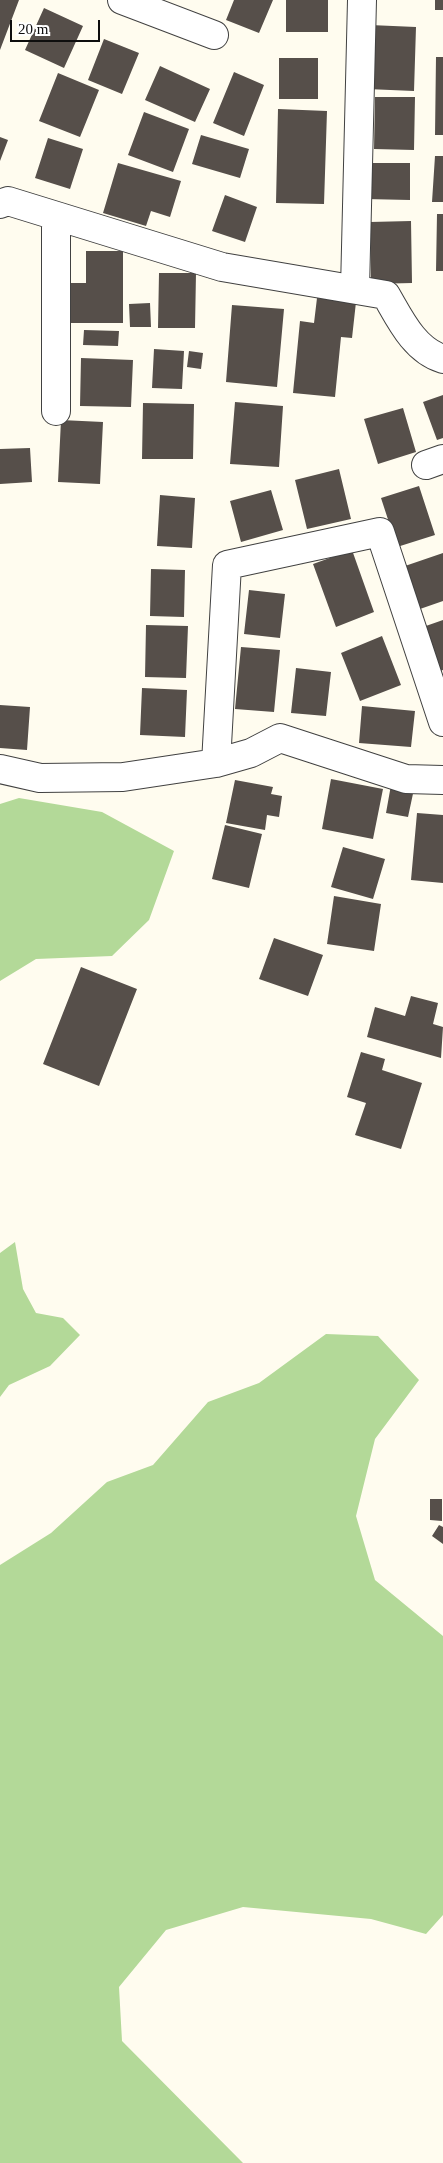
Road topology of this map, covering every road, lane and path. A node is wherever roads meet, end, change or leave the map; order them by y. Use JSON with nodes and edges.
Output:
{"nodes":[{"id":1,"x":122,"y":0,"type":"edge"},
{"id":2,"x":362,"y":0,"type":"edge"},
{"id":3,"x":214,"y":35,"type":"dead end"},
{"id":4,"x":0,"y":204,"type":"edge"},
{"id":5,"x":56,"y":217,"type":"junction"},
{"id":6,"x":355,"y":289,"type":"junction"},
{"id":7,"x":443,"y":359,"type":"edge"},
{"id":8,"x":56,"y":411,"type":"dead end"},
{"id":9,"x":443,"y":722,"type":"edge"},
{"id":10,"x":216,"y":763,"type":"junction"},
{"id":11,"x":0,"y":769,"type":"edge"},
{"id":12,"x":443,"y":780,"type":"edge"}],
"edges":[{"from":1,"to":3,"type":"street"},
{"from":2,"to":6,"type":"street"},
{"from":4,"to":5,"type":"street"},
{"from":5,"to":6,"type":"street"},
{"from":5,"to":8,"type":"street"},
{"from":6,"to":7,"type":"street"},
{"from":9,"to":10,"type":"street"},
{"from":10,"to":11,"type":"street"},
{"from":10,"to":12,"type":"street"}]}
